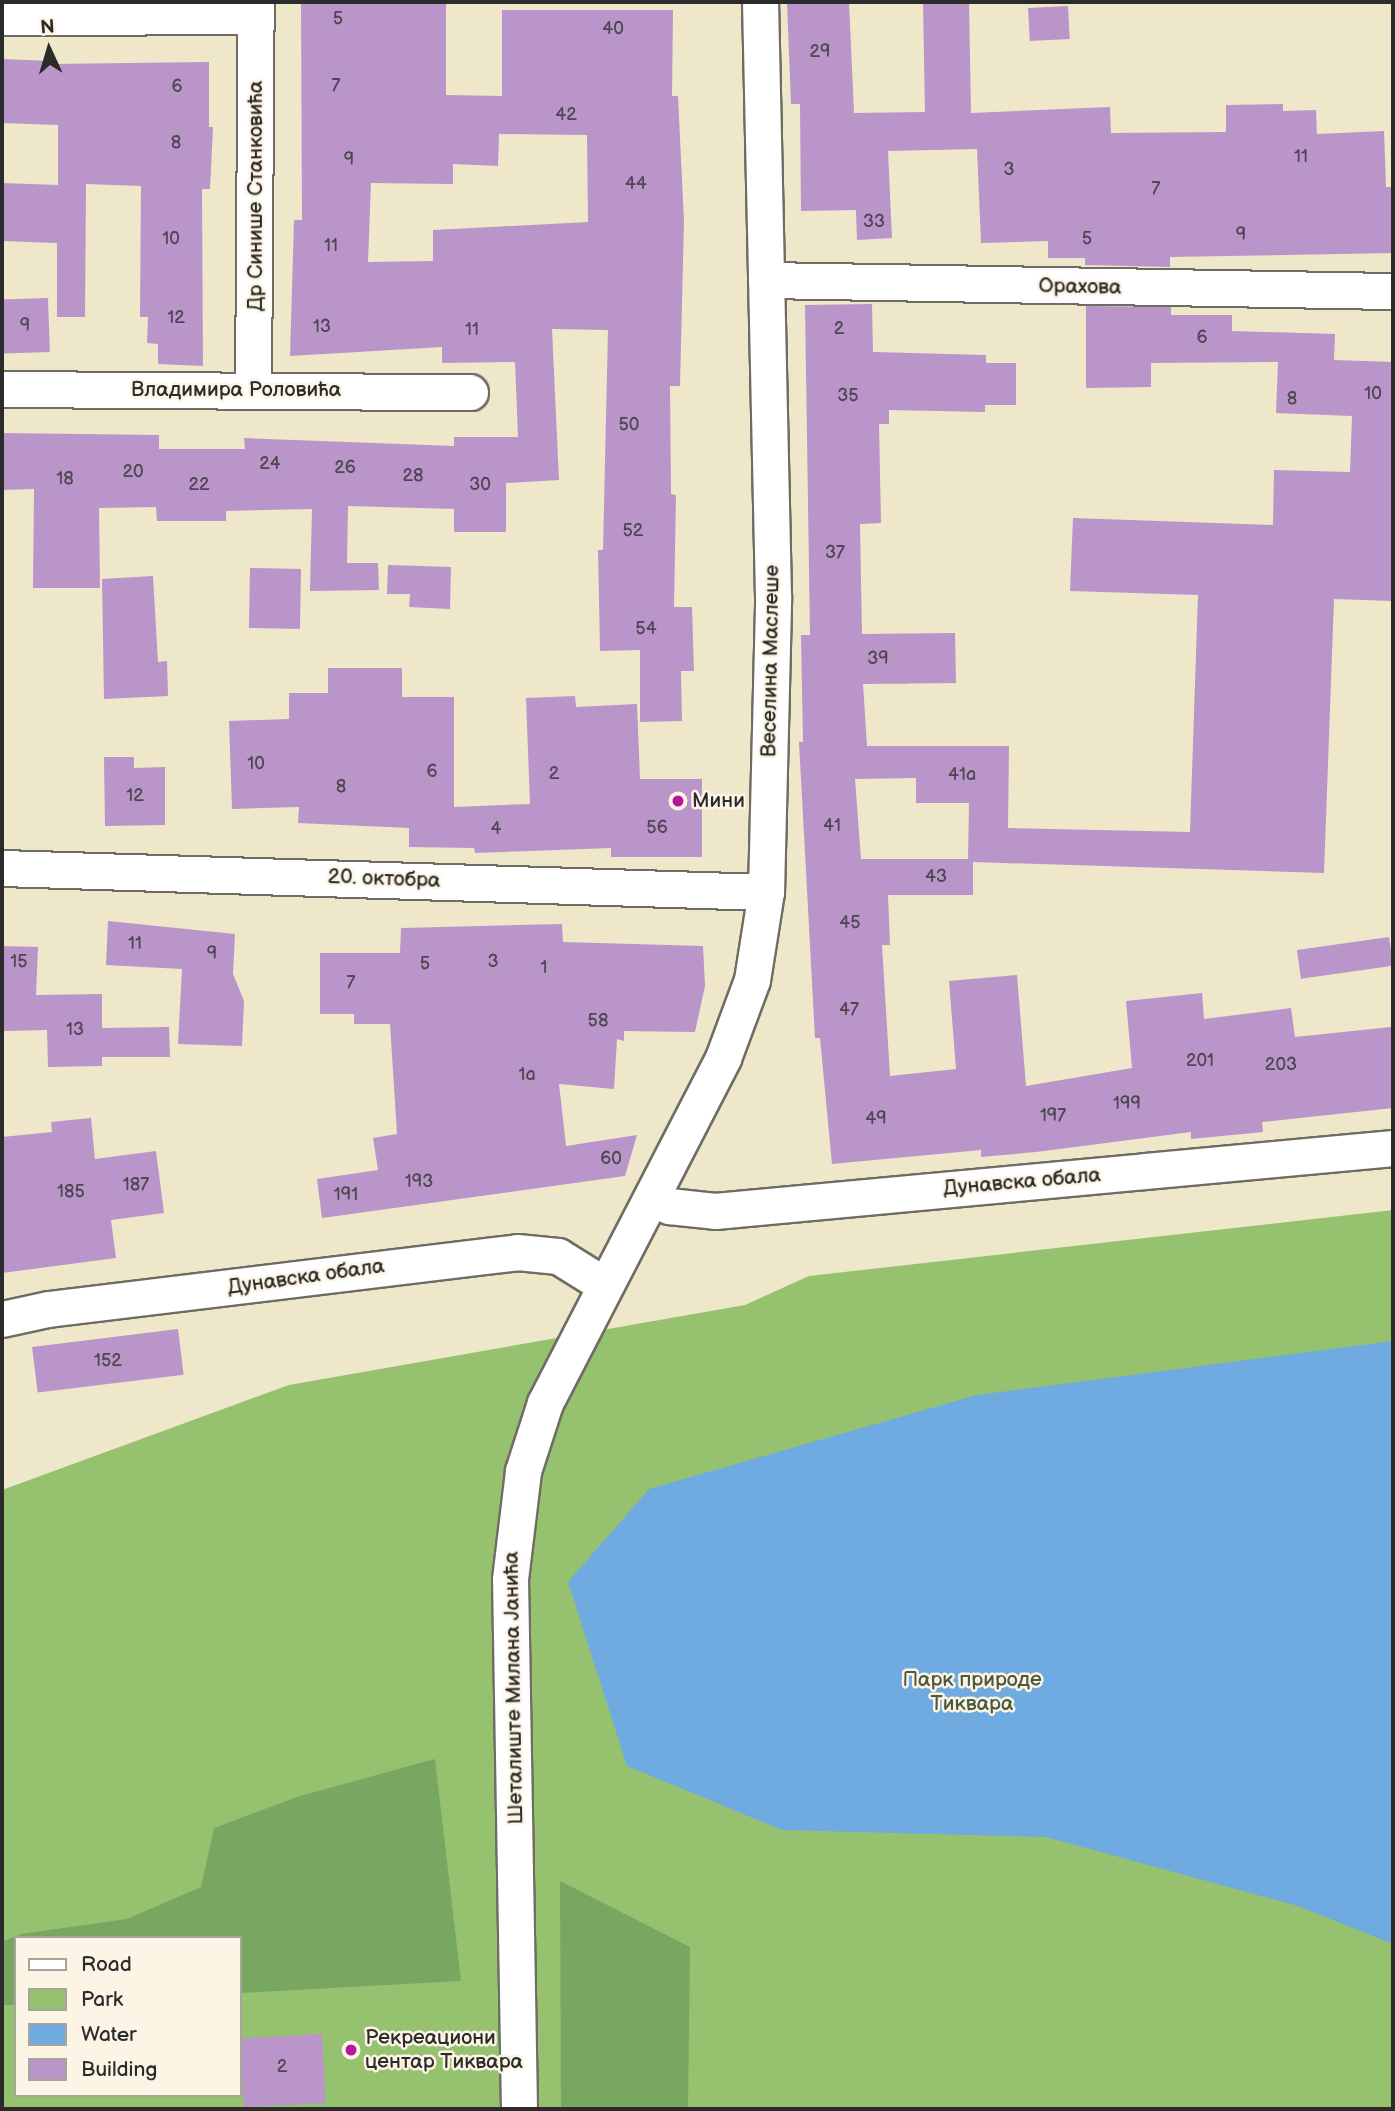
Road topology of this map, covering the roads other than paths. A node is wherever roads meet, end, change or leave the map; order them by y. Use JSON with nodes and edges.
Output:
{"nodes":[{"id":1,"x":760,"y":2,"type":"edge"},
{"id":2,"x":256,"y":9,"type":"edge"},
{"id":3,"x":2,"y":18,"type":"edge"},
{"id":4,"x":766,"y":280,"type":"junction"},
{"id":5,"x":1393,"y":291,"type":"edge"},
{"id":6,"x":2,"y":389,"type":"edge"},
{"id":7,"x":253,"y":390,"type":"junction"},
{"id":8,"x":470,"y":392,"type":"dead end"},
{"id":9,"x":2,"y":868,"type":"edge"},
{"id":10,"x":766,"y":892,"type":"junction"},
{"id":11,"x":1393,"y":1148,"type":"edge"},
{"id":12,"x":653,"y":1198,"type":"junction"},
{"id":13,"x":603,"y":1284,"type":"junction"},
{"id":14,"x":2,"y":1319,"type":"edge"},
{"id":15,"x":519,"y":2109,"type":"edge"}],
"edges":[{"from":1,"to":4,"type":"street","name":"Веселина Маслеше"},
{"from":2,"to":3,"type":"street"},
{"from":2,"to":7,"type":"street","name":"Др Синише Станковића"},
{"from":4,"to":5,"type":"street","name":"Орахова"},
{"from":4,"to":10,"type":"street","name":"Веселина Маслеше"},
{"from":6,"to":7,"type":"street","name":"Владимира Роловића"},
{"from":7,"to":8,"type":"street","name":"Владимира Роловића"},
{"from":9,"to":10,"type":"street","name":"20. октобра"},
{"from":10,"to":12,"type":"street","name":"Веселина Маслеше"},
{"from":11,"to":12,"type":"street","name":"Дунавска обала"},
{"from":12,"to":13,"type":"street","name":"Веселина Маслеше"},
{"from":13,"to":14,"type":"street","name":"Дунавска обала"},
{"from":13,"to":15,"type":"street","name":"Шеталиште Милана Јанића"}]}
